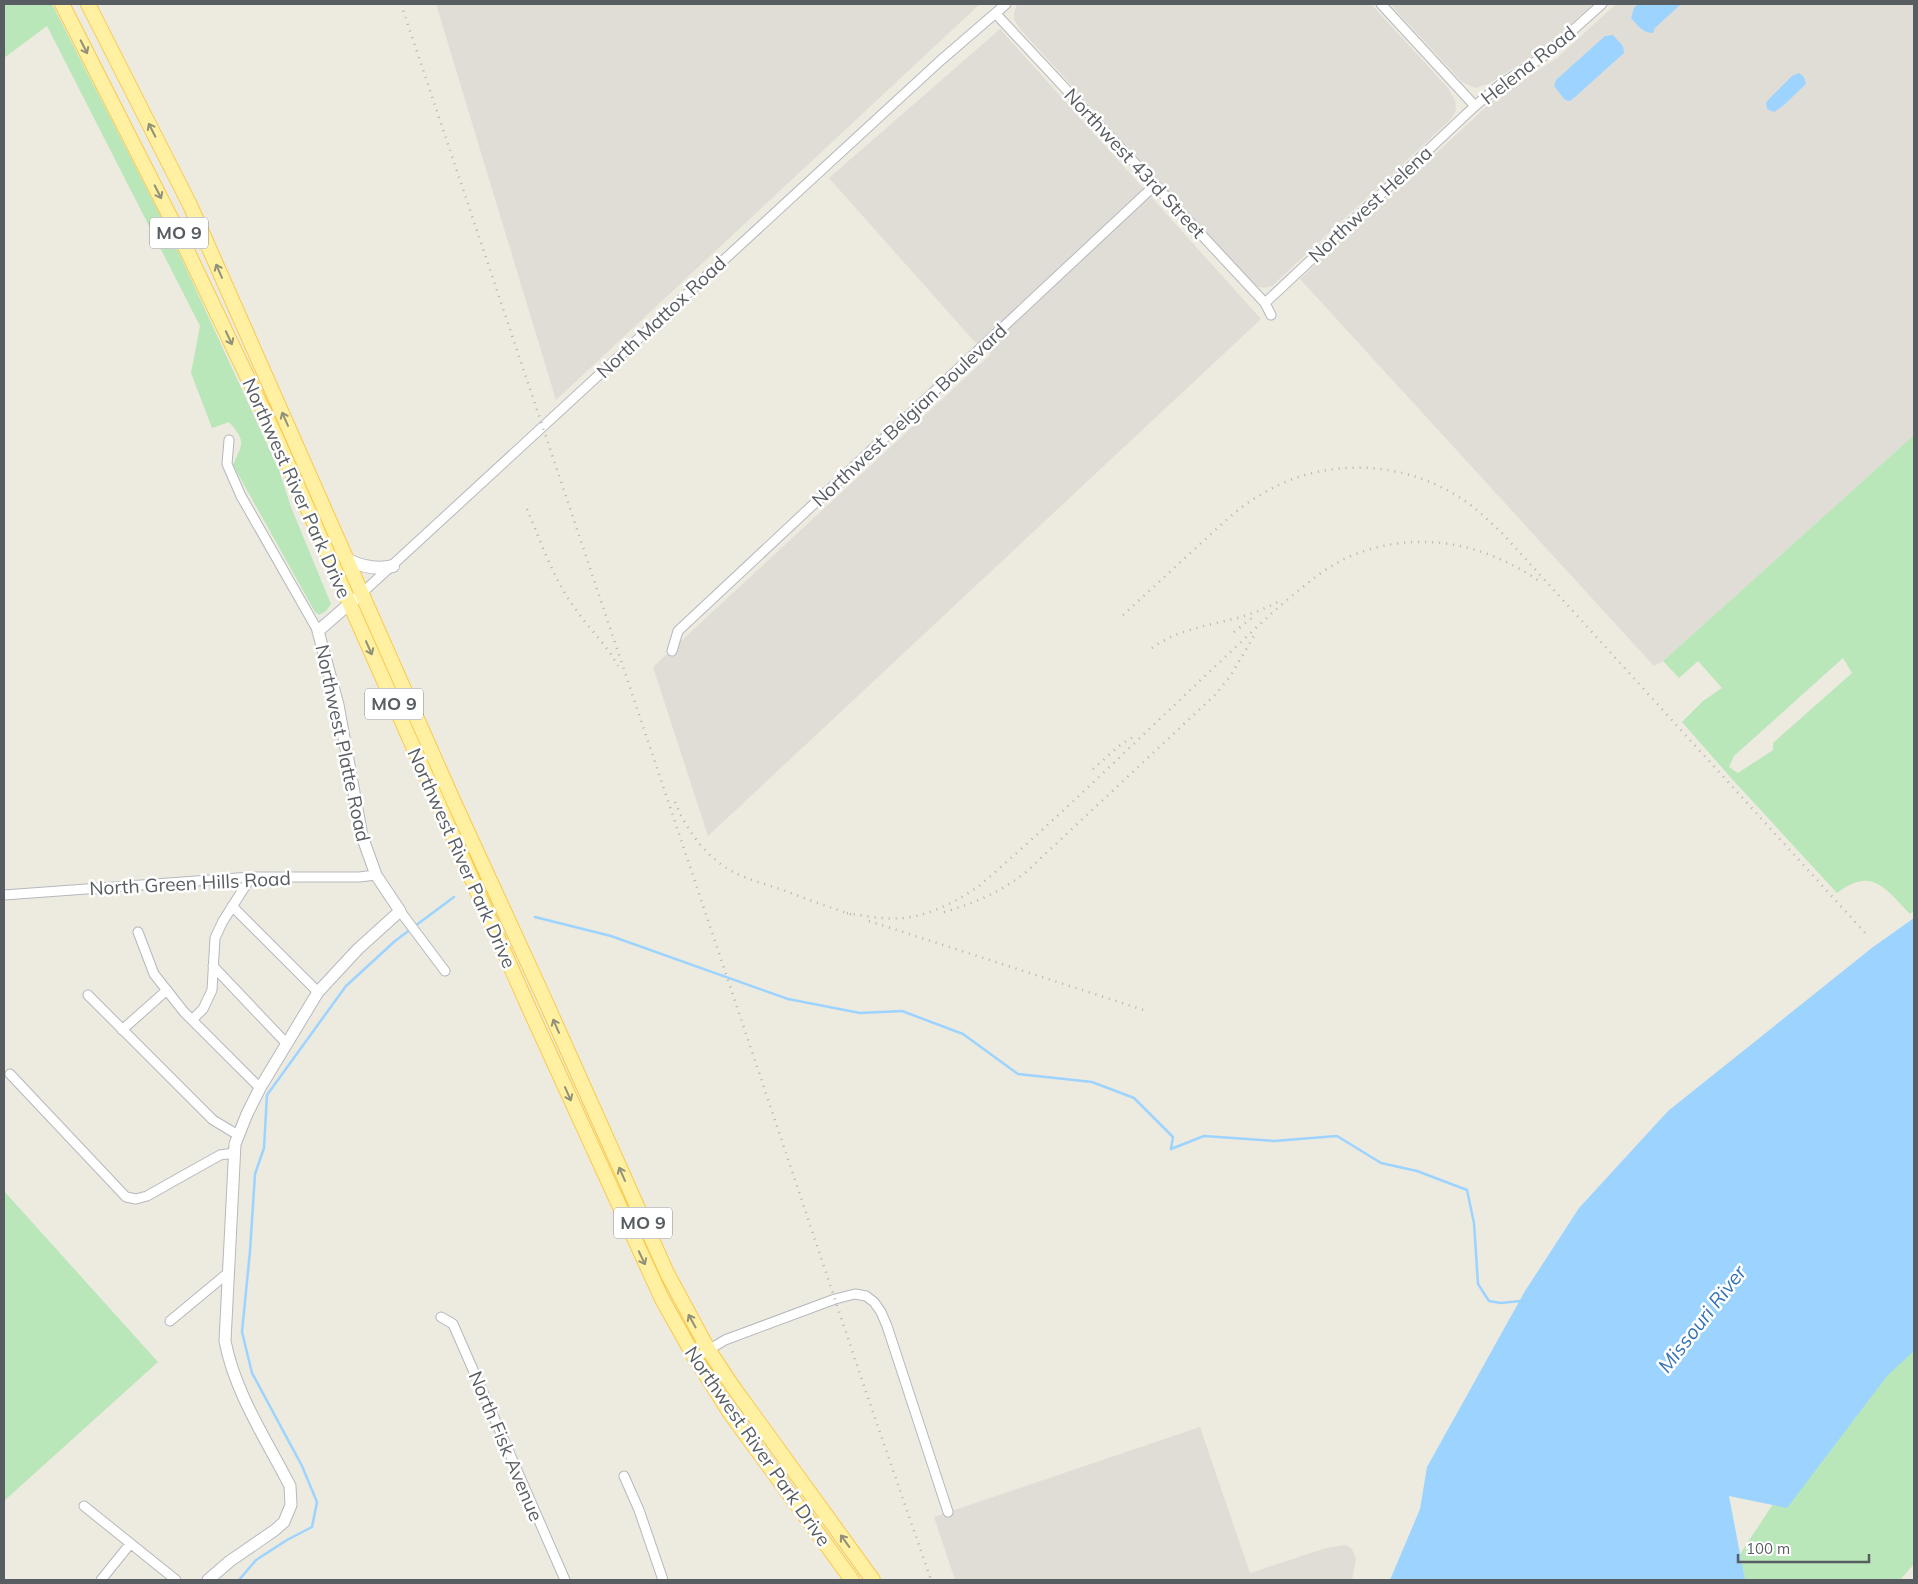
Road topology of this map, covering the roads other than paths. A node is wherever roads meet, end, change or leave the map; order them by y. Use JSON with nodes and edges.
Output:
{"nodes":[{"id":1,"x":62,"y":4,"type":"edge"},
{"id":2,"x":88,"y":4,"type":"edge"},
{"id":3,"x":1006,"y":4,"type":"edge"},
{"id":4,"x":1381,"y":4,"type":"edge"},
{"id":5,"x":1602,"y":4,"type":"edge"},
{"id":6,"x":996,"y":14,"type":"junction"},
{"id":7,"x":1475,"y":106,"type":"junction"},
{"id":8,"x":1155,"y":185,"type":"junction"},
{"id":9,"x":1265,"y":303,"type":"junction"},
{"id":10,"x":1271,"y":315,"type":"dead end"},
{"id":11,"x":228,"y":440,"type":"dead end"},
{"id":12,"x":348,"y":560,"type":"junction"},
{"id":13,"x":393,"y":566,"type":"junction"},
{"id":14,"x":362,"y":593,"type":"junction"},
{"id":15,"x":350,"y":604,"type":"junction"},
{"id":16,"x":318,"y":631,"type":"junction"},
{"id":17,"x":672,"y":651,"type":"dead end"},
{"id":18,"x":376,"y":875,"type":"junction"},
{"id":19,"x":251,"y":877,"type":"junction"},
{"id":20,"x":4,"y":895,"type":"edge"},
{"id":21,"x":232,"y":906,"type":"junction"},
{"id":22,"x":403,"y":915,"type":"junction"},
{"id":23,"x":138,"y":932,"type":"dead end"},
{"id":24,"x":213,"y":966,"type":"junction"},
{"id":25,"x":445,"y":971,"type":"dead end"},
{"id":26,"x":167,"y":990,"type":"junction"},
{"id":27,"x":318,"y":992,"type":"junction"},
{"id":28,"x":88,"y":995,"type":"dead end"},
{"id":29,"x":544,"y":998,"type":"junction"},
{"id":30,"x":528,"y":1006,"type":"junction"},
{"id":31,"x":192,"y":1020,"type":"junction"},
{"id":32,"x":122,"y":1030,"type":"junction"},
{"id":33,"x":286,"y":1043,"type":"junction"},
{"id":34,"x":10,"y":1074,"type":"dead end"},
{"id":35,"x":260,"y":1088,"type":"junction"},
{"id":36,"x":238,"y":1135,"type":"junction"},
{"id":37,"x":234,"y":1153,"type":"junction"},
{"id":38,"x":228,"y":1272,"type":"junction"},
{"id":39,"x":441,"y":1317,"type":"dead end"},
{"id":40,"x":170,"y":1322,"type":"dead end"},
{"id":41,"x":708,"y":1349,"type":"junction"},
{"id":42,"x":695,"y":1358,"type":"junction"},
{"id":43,"x":624,"y":1476,"type":"dead end"},
{"id":44,"x":84,"y":1506,"type":"dead end"},
{"id":45,"x":948,"y":1512,"type":"dead end"},
{"id":46,"x":130,"y":1544,"type":"junction"},
{"id":47,"x":101,"y":1580,"type":"edge"},
{"id":48,"x":176,"y":1580,"type":"edge"},
{"id":49,"x":208,"y":1580,"type":"edge"},
{"id":50,"x":564,"y":1580,"type":"edge"},
{"id":51,"x":663,"y":1580,"type":"edge"},
{"id":52,"x":852,"y":1580,"type":"edge"},
{"id":53,"x":873,"y":1580,"type":"edge"}],
"edges":[{"from":1,"to":15,"type":"main road","name":"Northwest River Park Drive","number":"MO 9","one_way":true},
{"from":12,"to":2,"type":"main road","name":"Northwest River Park Drive","number":"MO 9","one_way":true},
{"from":3,"to":6,"type":"street","name":"North Mattox Road"},
{"from":4,"to":7,"type":"street"},
{"from":5,"to":7,"type":"street","name":"Helena Road"},
{"from":6,"to":8,"type":"street","name":"Northwest 43rd Street"},
{"from":6,"to":13,"type":"street","name":"North Mattox Road"},
{"from":7,"to":9,"type":"street","name":"Northwest Helena"},
{"from":8,"to":9,"type":"street","name":"Northwest 43rd Street"},
{"from":8,"to":17,"type":"street","name":"Northwest Belgian Boulevard"},
{"from":9,"to":10,"type":"street","name":"Northwest 43rd Street"},
{"from":11,"to":16,"type":"street","name":"Northwest Platte Road"},
{"from":12,"to":13,"type":"main road"},
{"from":12,"to":14,"type":"main road","name":"Northwest River Park Drive","number":"MO 9"},
{"from":13,"to":14,"type":"street","name":"North Mattox Road"},
{"from":14,"to":15,"type":"street","name":"North Mattox Road"},
{"from":14,"to":29,"type":"main road","name":"Northwest River Park Drive","number":"MO 9"},
{"from":15,"to":16,"type":"street","name":"North Mattox Road"},
{"from":15,"to":30,"type":"main road","name":"Northwest River Park Drive","number":"MO 9","one_way":true},
{"from":16,"to":18,"type":"street","name":"Northwest Platte Road"},
{"from":18,"to":19,"type":"street","name":"North Green Hills Road"},
{"from":18,"to":22,"type":"street","name":"Northwest Platte Road"},
{"from":19,"to":20,"type":"street","name":"North Green Hills Road"},
{"from":19,"to":21,"type":"street"},
{"from":21,"to":24,"type":"street"},
{"from":21,"to":27,"type":"street"},
{"from":22,"to":25,"type":"street"},
{"from":22,"to":27,"type":"street"},
{"from":23,"to":26,"type":"street"},
{"from":24,"to":31,"type":"street"},
{"from":24,"to":33,"type":"street"},
{"from":26,"to":31,"type":"street"},
{"from":26,"to":32,"type":"street"},
{"from":27,"to":33,"type":"street"},
{"from":28,"to":32,"type":"street"},
{"from":29,"to":30,"type":"main road"},
{"from":41,"to":29,"type":"main road","name":"Northwest River Park Drive","number":"MO 9","one_way":true},
{"from":30,"to":42,"type":"main road","name":"Northwest River Park Drive","number":"MO 9","one_way":true},
{"from":31,"to":35,"type":"street"},
{"from":32,"to":36,"type":"street"},
{"from":33,"to":35,"type":"street"},
{"from":34,"to":37,"type":"street"},
{"from":35,"to":36,"type":"street"},
{"from":36,"to":37,"type":"street"},
{"from":37,"to":38,"type":"street"},
{"from":38,"to":40,"type":"street"},
{"from":38,"to":49,"type":"street"},
{"from":39,"to":50,"type":"street","name":"North Fisk Avenue"},
{"from":41,"to":42,"type":"street"},
{"from":41,"to":45,"type":"street"},
{"from":53,"to":41,"type":"main road","name":"Northwest River Park Drive","number":"MO 9","one_way":true},
{"from":42,"to":52,"type":"main road","name":"Northwest River Park Drive","number":"MO 9"},
{"from":43,"to":51,"type":"street"},
{"from":44,"to":46,"type":"street"},
{"from":46,"to":47,"type":"street"},
{"from":46,"to":48,"type":"street"}]}
